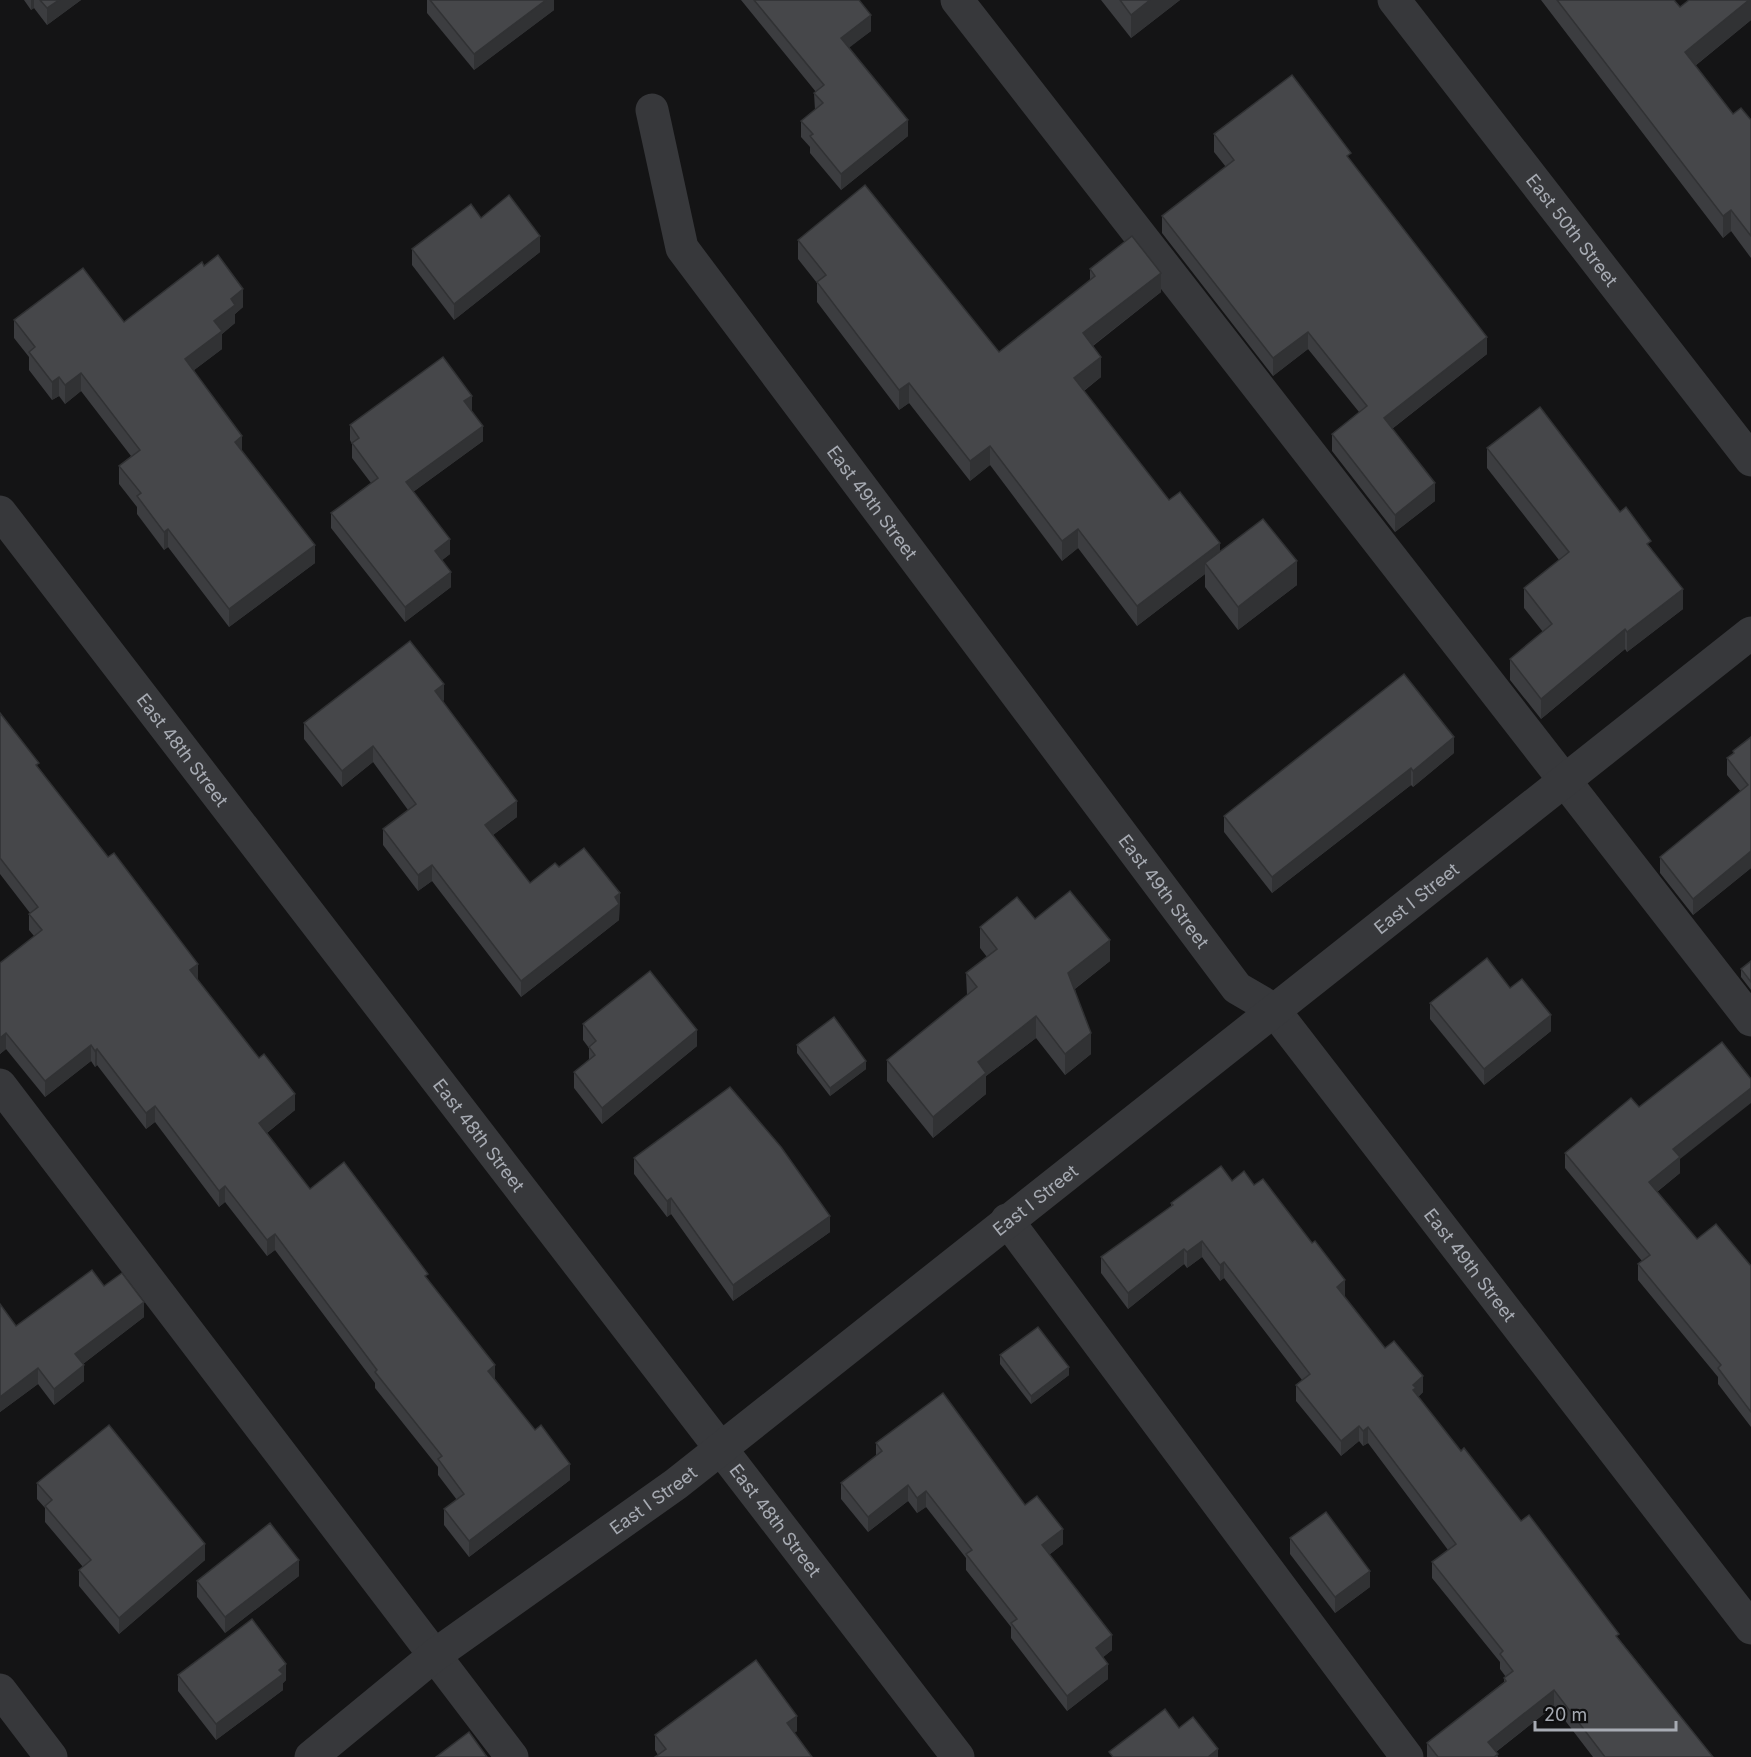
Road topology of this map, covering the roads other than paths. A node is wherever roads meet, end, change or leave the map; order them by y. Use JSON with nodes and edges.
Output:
{"nodes":[{"id":1,"x":957,"y":0,"type":"edge"},
{"id":2,"x":1394,"y":0,"type":"edge"},
{"id":3,"x":651,"y":110,"type":"dead end"},
{"id":4,"x":1751,"y":460,"type":"edge"},
{"id":5,"x":0,"y":512,"type":"edge"},
{"id":6,"x":1751,"y":633,"type":"edge"},
{"id":7,"x":1565,"y":779,"type":"junction"},
{"id":8,"x":1273,"y":1009,"type":"junction"},
{"id":9,"x":1751,"y":1020,"type":"edge"},
{"id":10,"x":0,"y":1085,"type":"edge"},
{"id":11,"x":1007,"y":1220,"type":"junction"},
{"id":12,"x":722,"y":1447,"type":"junction"},
{"id":13,"x":1751,"y":1628,"type":"edge"},
{"id":14,"x":435,"y":1655,"type":"junction"},
{"id":15,"x":0,"y":1690,"type":"edge"},
{"id":16,"x":51,"y":1757,"type":"edge"},
{"id":17,"x":311,"y":1757,"type":"edge"},
{"id":18,"x":512,"y":1757,"type":"edge"},
{"id":19,"x":958,"y":1757,"type":"edge"},
{"id":20,"x":1407,"y":1757,"type":"edge"}],
"edges":[{"from":1,"to":7,"type":"street"},
{"from":2,"to":4,"type":"street","name":"East 50th Street"},
{"from":3,"to":8,"type":"street","name":"East 49th Street"},
{"from":5,"to":12,"type":"street","name":"East 48th Street"},
{"from":6,"to":7,"type":"street","name":"East I Street"},
{"from":7,"to":8,"type":"street","name":"East I Street"},
{"from":7,"to":9,"type":"street"},
{"from":8,"to":11,"type":"street","name":"East I Street"},
{"from":8,"to":13,"type":"street","name":"East 49th Street"},
{"from":10,"to":14,"type":"street"},
{"from":11,"to":12,"type":"street","name":"East I Street"},
{"from":11,"to":20,"type":"street"},
{"from":12,"to":14,"type":"street","name":"East I Street"},
{"from":12,"to":19,"type":"street","name":"East 48th Street"},
{"from":14,"to":17,"type":"street","name":"East I Street"},
{"from":14,"to":18,"type":"street"},
{"from":15,"to":16,"type":"street"}]}
